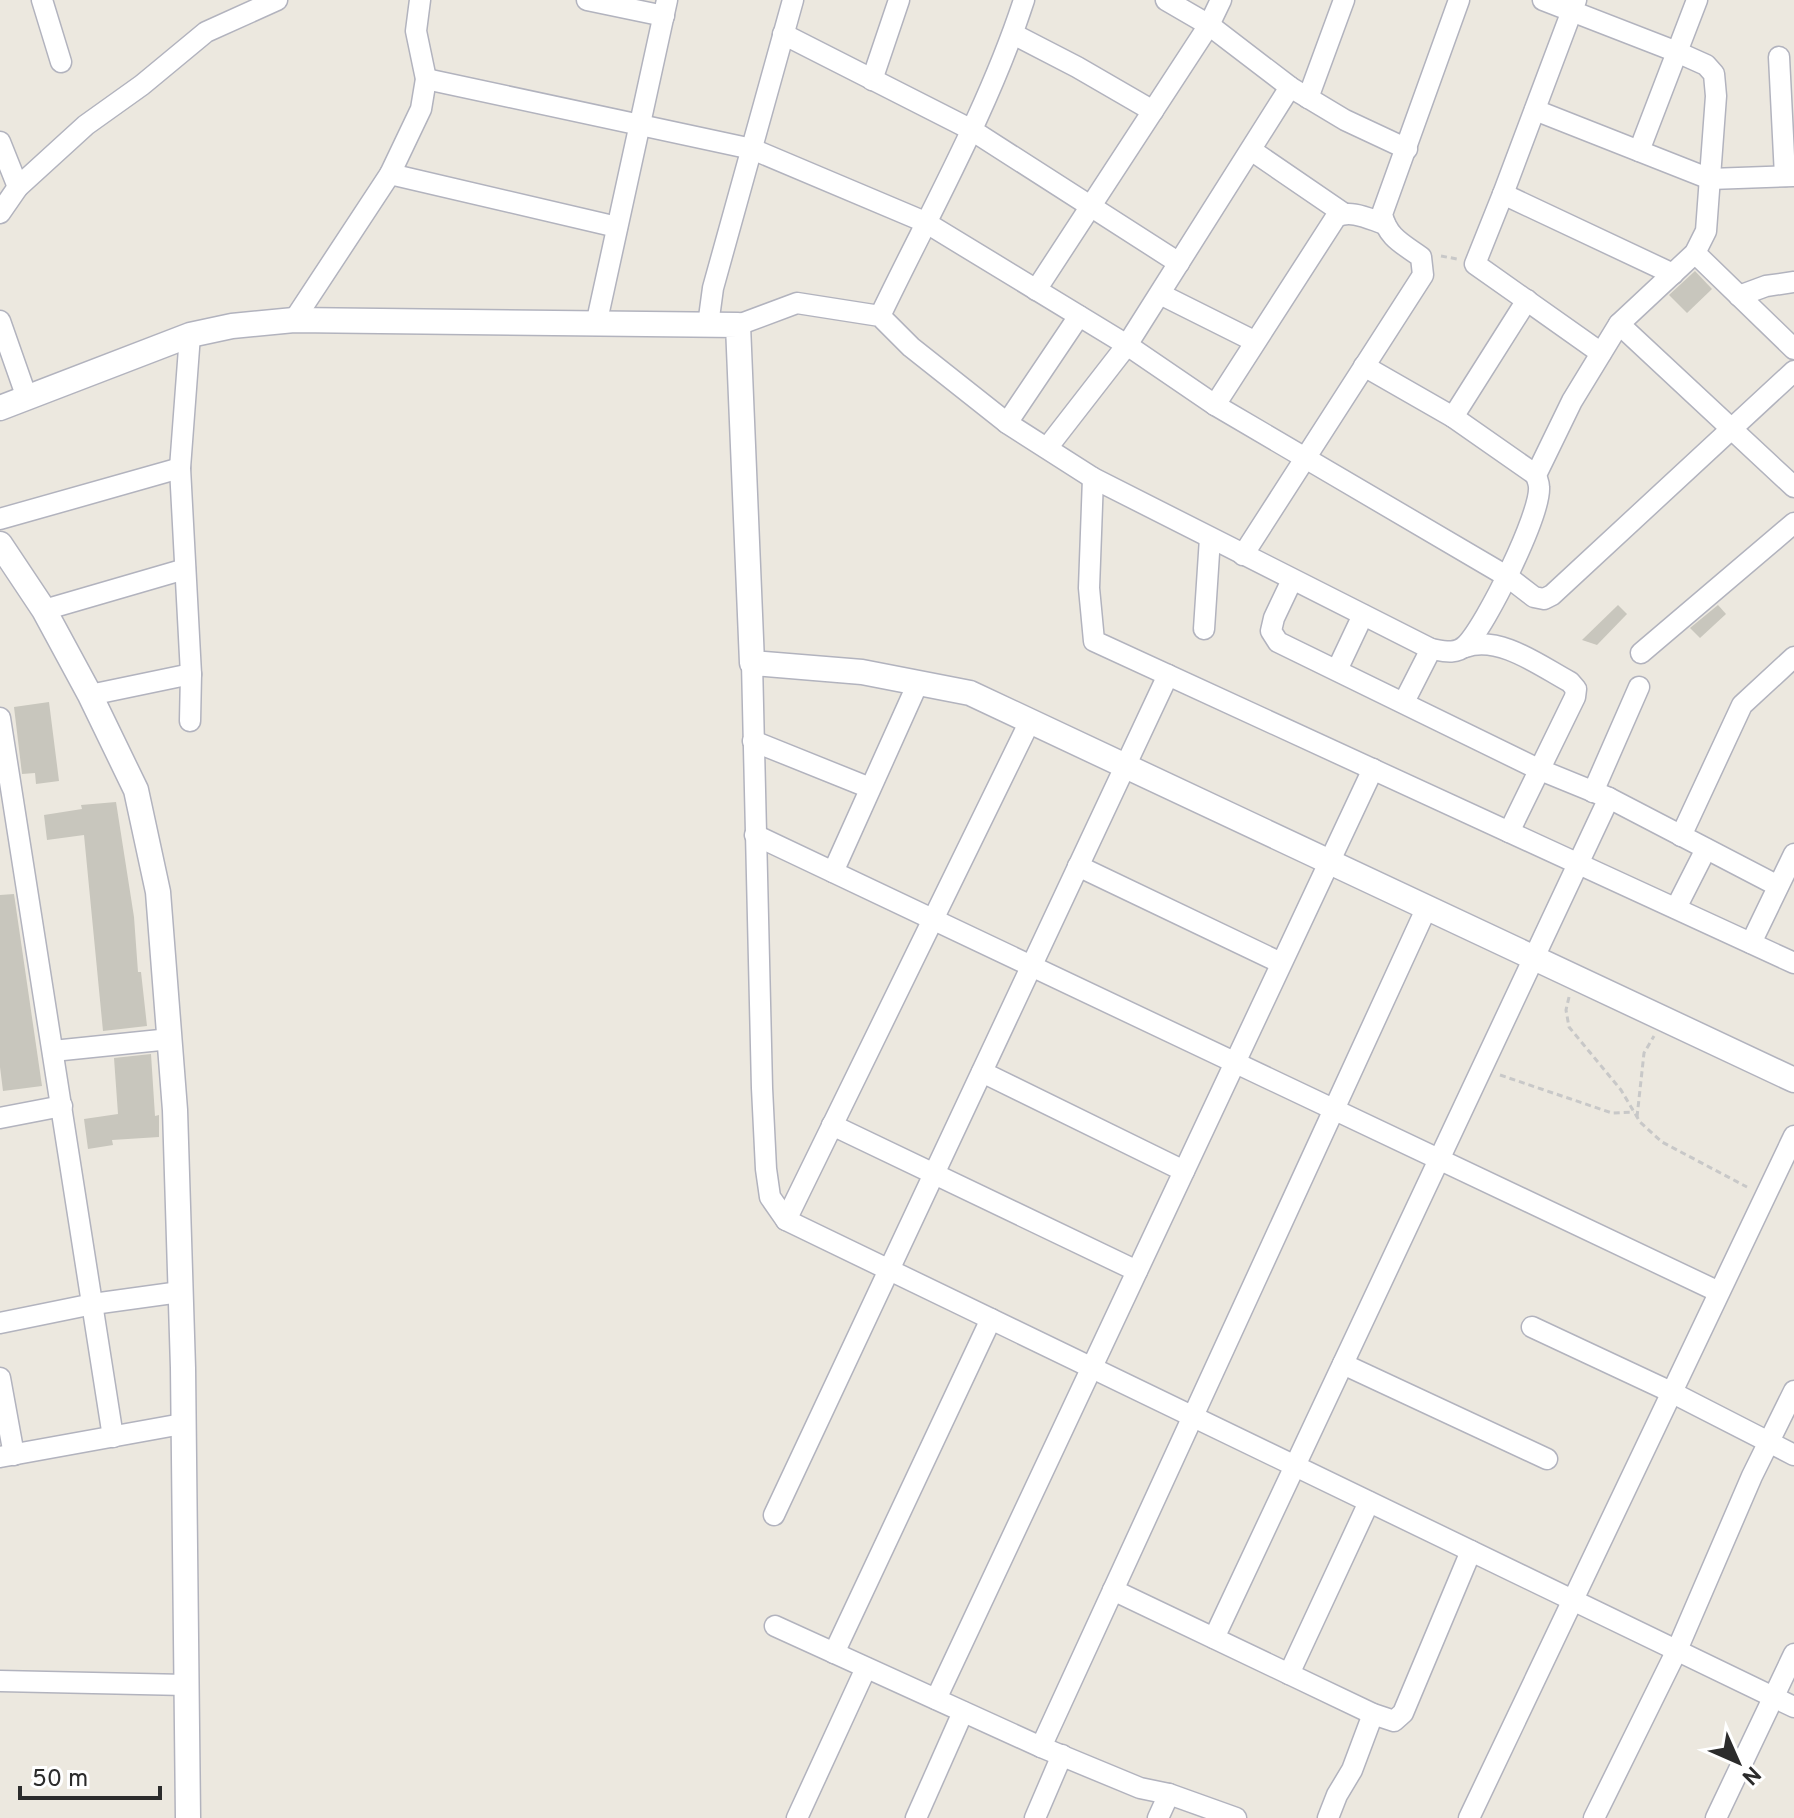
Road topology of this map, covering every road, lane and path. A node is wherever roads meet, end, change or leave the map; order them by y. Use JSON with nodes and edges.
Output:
{"nodes":[{"id":1,"x":42,"y":0,"type":"edge"},
{"id":2,"x":277,"y":0,"type":"edge"},
{"id":3,"x":420,"y":0,"type":"edge"},
{"id":4,"x":587,"y":0,"type":"edge"},
{"id":5,"x":793,"y":0,"type":"edge"},
{"id":6,"x":899,"y":0,"type":"edge"},
{"id":7,"x":1024,"y":0,"type":"edge"},
{"id":8,"x":1166,"y":0,"type":"edge"},
{"id":9,"x":1221,"y":0,"type":"edge"},
{"id":10,"x":1344,"y":0,"type":"edge"},
{"id":11,"x":1459,"y":0,"type":"edge"},
{"id":12,"x":1543,"y":0,"type":"edge"},
{"id":13,"x":1697,"y":0,"type":"edge"},
{"id":14,"x":245,"y":6,"type":"edge"},
{"id":15,"x":1574,"y":6,"type":"edge"},
{"id":16,"x":665,"y":8,"type":"edge"},
{"id":17,"x":1209,"y":25,"type":"junction"},
{"id":18,"x":783,"y":34,"type":"junction"},
{"id":19,"x":1013,"y":34,"type":"junction"},
{"id":20,"x":1677,"y":52,"type":"junction"},
{"id":21,"x":1779,"y":57,"type":"dead end"},
{"id":22,"x":61,"y":62,"type":"dead end"},
{"id":23,"x":426,"y":79,"type":"junction"},
{"id":24,"x":872,"y":80,"type":"junction"},
{"id":25,"x":1299,"y":93,"type":"junction"},
{"id":26,"x":1535,"y":110,"type":"junction"},
{"id":27,"x":1153,"y":111,"type":"junction"},
{"id":28,"x":639,"y":126,"type":"junction"},
{"id":29,"x":970,"y":129,"type":"junction"},
{"id":30,"x":0,"y":142,"type":"edge"},
{"id":31,"x":752,"y":149,"type":"junction"},
{"id":32,"x":1407,"y":149,"type":"junction"},
{"id":33,"x":1251,"y":150,"type":"junction"},
{"id":34,"x":1639,"y":151,"type":"junction"},
{"id":35,"x":390,"y":174,"type":"junction"},
{"id":36,"x":1790,"y":176,"type":"edge"},
{"id":37,"x":1710,"y":179,"type":"junction"},
{"id":38,"x":18,"y":187,"type":"junction"},
{"id":39,"x":1503,"y":194,"type":"junction"},
{"id":40,"x":1091,"y":204,"type":"junction"},
{"id":41,"x":0,"y":213,"type":"edge"},
{"id":42,"x":1343,"y":213,"type":"junction"},
{"id":43,"x":925,"y":222,"type":"junction"},
{"id":44,"x":1385,"y":224,"type":"junction"},
{"id":45,"x":617,"y":227,"type":"junction"},
{"id":46,"x":1695,"y":253,"type":"junction"},
{"id":47,"x":1179,"y":263,"type":"junction"},
{"id":48,"x":1475,"y":264,"type":"junction"},
{"id":49,"x":1424,"y":267,"type":"junction"},
{"id":50,"x":1673,"y":274,"type":"junction"},
{"id":51,"x":1794,"y":282,"type":"edge"},
{"id":52,"x":1036,"y":290,"type":"junction"},
{"id":53,"x":1160,"y":294,"type":"junction"},
{"id":54,"x":1739,"y":296,"type":"junction"},
{"id":55,"x":1527,"y":300,"type":"junction"},
{"id":56,"x":880,"y":316,"type":"junction"},
{"id":57,"x":1079,"y":316,"type":"junction"},
{"id":58,"x":294,"y":320,"type":"junction"},
{"id":59,"x":0,"y":321,"type":"edge"},
{"id":60,"x":1619,"y":324,"type":"junction"},
{"id":61,"x":596,"y":325,"type":"junction"},
{"id":62,"x":708,"y":325,"type":"junction"},
{"id":63,"x":738,"y":325,"type":"junction"},
{"id":64,"x":190,"y":335,"type":"junction"},
{"id":65,"x":1254,"y":341,"type":"junction"},
{"id":66,"x":1127,"y":345,"type":"junction"},
{"id":67,"x":1794,"y":349,"type":"edge"},
{"id":68,"x":1601,"y":353,"type":"junction"},
{"id":69,"x":1364,"y":366,"type":"junction"},
{"id":70,"x":1794,"y":371,"type":"edge"},
{"id":71,"x":27,"y":398,"type":"junction"},
{"id":72,"x":1215,"y":405,"type":"junction"},
{"id":73,"x":0,"y":408,"type":"edge"},
{"id":74,"x":1453,"y":417,"type":"junction"},
{"id":75,"x":1007,"y":423,"type":"junction"},
{"id":76,"x":1732,"y":429,"type":"junction"},
{"id":77,"x":1047,"y":448,"type":"junction"},
{"id":78,"x":1307,"y":459,"type":"junction"},
{"id":79,"x":180,"y":468,"type":"junction"},
{"id":80,"x":1536,"y":475,"type":"junction"},
{"id":81,"x":1093,"y":478,"type":"junction"},
{"id":82,"x":1794,"y":487,"type":"edge"},
{"id":83,"x":0,"y":519,"type":"edge"},
{"id":84,"x":1794,"y":523,"type":"edge"},
{"id":85,"x":1210,"y":538,"type":"junction"},
{"id":86,"x":0,"y":544,"type":"edge"},
{"id":87,"x":1243,"y":555,"type":"junction"},
{"id":88,"x":185,"y":569,"type":"junction"},
{"id":89,"x":1508,"y":577,"type":"junction"},
{"id":90,"x":1292,"y":580,"type":"junction"},
{"id":91,"x":44,"y":610,"type":"junction"},
{"id":92,"x":1363,"y":615,"type":"junction"},
{"id":93,"x":1204,"y":629,"type":"dead end"},
{"id":94,"x":1465,"y":647,"type":"junction"},
{"id":95,"x":1431,"y":649,"type":"junction"},
{"id":96,"x":1641,"y":653,"type":"dead end"},
{"id":97,"x":1794,"y":657,"type":"edge"},
{"id":98,"x":752,"y":663,"type":"junction"},
{"id":99,"x":1337,"y":670,"type":"junction"},
{"id":100,"x":191,"y":674,"type":"junction"},
{"id":101,"x":1168,"y":675,"type":"junction"},
{"id":102,"x":918,"y":683,"type":"junction"},
{"id":103,"x":1639,"y":687,"type":"dead end"},
{"id":104,"x":90,"y":695,"type":"junction"},
{"id":105,"x":1404,"y":702,"type":"junction"},
{"id":106,"x":0,"y":718,"type":"edge"},
{"id":107,"x":190,"y":721,"type":"dead end"},
{"id":108,"x":1030,"y":721,"type":"junction"},
{"id":109,"x":753,"y":741,"type":"junction"},
{"id":110,"x":1125,"y":766,"type":"junction"},
{"id":111,"x":1373,"y":769,"type":"junction"},
{"id":112,"x":1538,"y":769,"type":"junction"},
{"id":113,"x":870,"y":788,"type":"junction"},
{"id":114,"x":1601,"y":795,"type":"junction"},
{"id":115,"x":1509,"y":832,"type":"junction"},
{"id":116,"x":10,"y":834,"type":"edge"},
{"id":117,"x":755,"y":835,"type":"junction"},
{"id":118,"x":1681,"y":836,"type":"junction"},
{"id":119,"x":1706,"y":849,"type":"junction"},
{"id":120,"x":1794,"y":854,"type":"edge"},
{"id":121,"x":1329,"y":862,"type":"junction"},
{"id":122,"x":1578,"y":864,"type":"junction"},
{"id":123,"x":1078,"y":866,"type":"junction"},
{"id":124,"x":833,"y":872,"type":"junction"},
{"id":125,"x":1778,"y":886,"type":"junction"},
{"id":126,"x":1427,"y":907,"type":"junction"},
{"id":127,"x":1676,"y":908,"type":"junction"},
{"id":128,"x":933,"y":919,"type":"junction"},
{"id":129,"x":1751,"y":943,"type":"junction"},
{"id":130,"x":1534,"y":958,"type":"junction"},
{"id":131,"x":1281,"y":963,"type":"junction"},
{"id":132,"x":1794,"y":963,"type":"edge"},
{"id":133,"x":1031,"y":966,"type":"junction"},
{"id":134,"x":1574,"y":977,"type":"junction"},
{"id":135,"x":1665,"y":1019,"type":"junction"},
{"id":136,"x":170,"y":1039,"type":"junction"},
{"id":137,"x":53,"y":1051,"type":"junction"},
{"id":138,"x":1235,"y":1062,"type":"junction"},
{"id":139,"x":1482,"y":1068,"type":"junction"},
{"id":140,"x":982,"y":1072,"type":"junction"},
{"id":141,"x":1794,"y":1080,"type":"edge"},
{"id":142,"x":62,"y":1106,"type":"junction"},
{"id":143,"x":1334,"y":1109,"type":"junction"},
{"id":144,"x":1634,"y":1112,"type":"junction"},
{"id":145,"x":1637,"y":1117,"type":"junction"},
{"id":146,"x":0,"y":1118,"type":"edge"},
{"id":147,"x":832,"y":1125,"type":"junction"},
{"id":148,"x":1794,"y":1136,"type":"edge"},
{"id":149,"x":1439,"y":1159,"type":"junction"},
{"id":150,"x":1184,"y":1171,"type":"junction"},
{"id":151,"x":933,"y":1175,"type":"junction"},
{"id":152,"x":1765,"y":1196,"type":"junction"},
{"id":153,"x":786,"y":1220,"type":"junction"},
{"id":154,"x":889,"y":1270,"type":"junction"},
{"id":155,"x":1137,"y":1271,"type":"junction"},
{"id":156,"x":180,"y":1292,"type":"junction"},
{"id":157,"x":1719,"y":1292,"type":"junction"},
{"id":158,"x":93,"y":1304,"type":"junction"},
{"id":159,"x":991,"y":1319,"type":"junction"},
{"id":160,"x":0,"y":1323,"type":"edge"},
{"id":161,"x":1532,"y":1327,"type":"dead end"},
{"id":162,"x":1343,"y":1364,"type":"junction"},
{"id":163,"x":1092,"y":1368,"type":"junction"},
{"id":164,"x":0,"y":1378,"type":"edge"},
{"id":165,"x":1794,"y":1391,"type":"edge"},
{"id":166,"x":1671,"y":1392,"type":"junction"},
{"id":167,"x":1193,"y":1416,"type":"junction"},
{"id":168,"x":182,"y":1424,"type":"junction"},
{"id":169,"x":113,"y":1437,"type":"junction"},
{"id":170,"x":1769,"y":1442,"type":"junction"},
{"id":171,"x":1794,"y":1455,"type":"edge"},
{"id":172,"x":7,"y":1456,"type":"edge"},
{"id":173,"x":1547,"y":1459,"type":"dead end"},
{"id":174,"x":1295,"y":1466,"type":"junction"},
{"id":175,"x":1369,"y":1502,"type":"junction"},
{"id":176,"x":774,"y":1515,"type":"dead end"},
{"id":177,"x":1471,"y":1551,"type":"junction"},
{"id":178,"x":1113,"y":1590,"type":"junction"},
{"id":179,"x":1572,"y":1600,"type":"junction"},
{"id":180,"x":775,"y":1626,"type":"dead end"},
{"id":181,"x":1214,"y":1638,"type":"junction"},
{"id":182,"x":1677,"y":1650,"type":"junction"},
{"id":183,"x":834,"y":1653,"type":"junction"},
{"id":184,"x":1794,"y":1654,"type":"edge"},
{"id":185,"x":866,"y":1668,"type":"junction"},
{"id":186,"x":1289,"y":1674,"type":"junction"},
{"id":187,"x":0,"y":1681,"type":"edge"},
{"id":188,"x":186,"y":1685,"type":"junction"},
{"id":189,"x":1773,"y":1697,"type":"junction"},
{"id":190,"x":936,"y":1699,"type":"junction"},
{"id":191,"x":1794,"y":1707,"type":"edge"},
{"id":192,"x":963,"y":1712,"type":"junction"},
{"id":193,"x":1373,"y":1714,"type":"junction"},
{"id":194,"x":1041,"y":1747,"type":"junction"},
{"id":195,"x":1062,"y":1755,"type":"junction"},
{"id":196,"x":1169,"y":1794,"type":"junction"},
{"id":197,"x":188,"y":1818,"type":"edge"},
{"id":198,"x":797,"y":1818,"type":"edge"},
{"id":199,"x":916,"y":1818,"type":"edge"},
{"id":200,"x":1035,"y":1818,"type":"edge"},
{"id":201,"x":1158,"y":1818,"type":"edge"},
{"id":202,"x":1236,"y":1818,"type":"edge"},
{"id":203,"x":1328,"y":1818,"type":"edge"},
{"id":204,"x":1469,"y":1818,"type":"edge"},
{"id":205,"x":1594,"y":1818,"type":"edge"},
{"id":206,"x":1716,"y":1818,"type":"edge"}],
"edges":[{"from":1,"to":22,"type":"street"},
{"from":2,"to":14,"type":"street"},
{"from":3,"to":23,"type":"street"},
{"from":4,"to":16,"type":"street"},
{"from":5,"to":18,"type":"street"},
{"from":6,"to":24,"type":"street"},
{"from":7,"to":19,"type":"street"},
{"from":8,"to":17,"type":"street"},
{"from":9,"to":17,"type":"street"},
{"from":10,"to":25,"type":"street"},
{"from":11,"to":32,"type":"street"},
{"from":12,"to":15,"type":"street"},
{"from":13,"to":20,"type":"street"},
{"from":14,"to":38,"type":"street"},
{"from":15,"to":20,"type":"street"},
{"from":15,"to":26,"type":"street"},
{"from":16,"to":28,"type":"street"},
{"from":17,"to":25,"type":"street"},
{"from":17,"to":27,"type":"street"},
{"from":18,"to":24,"type":"street"},
{"from":18,"to":31,"type":"street"},
{"from":19,"to":27,"type":"street"},
{"from":19,"to":29,"type":"street"},
{"from":20,"to":34,"type":"street"},
{"from":20,"to":37,"type":"street"},
{"from":21,"to":36,"type":"street"},
{"from":23,"to":28,"type":"street"},
{"from":23,"to":35,"type":"street"},
{"from":24,"to":29,"type":"street"},
{"from":25,"to":32,"type":"street"},
{"from":25,"to":33,"type":"street"},
{"from":26,"to":34,"type":"street"},
{"from":26,"to":39,"type":"street"},
{"from":27,"to":40,"type":"street"},
{"from":28,"to":31,"type":"street"},
{"from":28,"to":45,"type":"street"},
{"from":29,"to":40,"type":"street"},
{"from":29,"to":43,"type":"street"},
{"from":30,"to":38,"type":"street"},
{"from":31,"to":43,"type":"street"},
{"from":31,"to":62,"type":"street"},
{"from":32,"to":44,"type":"street"},
{"from":33,"to":42,"type":"street"},
{"from":33,"to":47,"type":"street"},
{"from":34,"to":37,"type":"street"},
{"from":35,"to":45,"type":"street"},
{"from":35,"to":58,"type":"street"},
{"from":36,"to":37,"type":"street"},
{"from":37,"to":46,"type":"street"},
{"from":38,"to":41,"type":"street"},
{"from":39,"to":48,"type":"street"},
{"from":39,"to":50,"type":"street"},
{"from":40,"to":47,"type":"street"},
{"from":40,"to":52,"type":"street"},
{"from":42,"to":44,"type":"street"},
{"from":42,"to":65,"type":"street"},
{"from":43,"to":52,"type":"street"},
{"from":43,"to":56,"type":"street"},
{"from":44,"to":49,"type":"street"},
{"from":45,"to":61,"type":"street"},
{"from":46,"to":50,"type":"street"},
{"from":46,"to":54,"type":"street"},
{"from":47,"to":53,"type":"street"},
{"from":48,"to":49,"type":"path"},
{"from":48,"to":55,"type":"street"},
{"from":49,"to":69,"type":"street"},
{"from":50,"to":60,"type":"street"},
{"from":51,"to":54,"type":"street"},
{"from":52,"to":57,"type":"street"},
{"from":53,"to":65,"type":"street"},
{"from":53,"to":66,"type":"street"},
{"from":54,"to":67,"type":"street"},
{"from":55,"to":68,"type":"street"},
{"from":55,"to":74,"type":"street"},
{"from":56,"to":63,"type":"street"},
{"from":56,"to":75,"type":"street"},
{"from":57,"to":66,"type":"street"},
{"from":57,"to":75,"type":"street"},
{"from":58,"to":61,"type":"street"},
{"from":58,"to":64,"type":"street"},
{"from":59,"to":71,"type":"street"},
{"from":60,"to":68,"type":"street"},
{"from":60,"to":76,"type":"street"},
{"from":61,"to":62,"type":"street"},
{"from":62,"to":63,"type":"street"},
{"from":63,"to":98,"type":"street"},
{"from":64,"to":71,"type":"street"},
{"from":64,"to":79,"type":"street"},
{"from":65,"to":72,"type":"street"},
{"from":66,"to":72,"type":"street"},
{"from":66,"to":77,"type":"street"},
{"from":68,"to":80,"type":"street"},
{"from":69,"to":74,"type":"street"},
{"from":69,"to":78,"type":"street"},
{"from":70,"to":76,"type":"street"},
{"from":71,"to":73,"type":"street"},
{"from":72,"to":78,"type":"street"},
{"from":74,"to":80,"type":"street"},
{"from":75,"to":77,"type":"street"},
{"from":76,"to":82,"type":"street"},
{"from":76,"to":89,"type":"street"},
{"from":77,"to":81,"type":"street"},
{"from":78,"to":87,"type":"street"},
{"from":78,"to":89,"type":"street"},
{"from":79,"to":83,"type":"street"},
{"from":79,"to":88,"type":"street"},
{"from":80,"to":89,"type":"street"},
{"from":81,"to":85,"type":"street"},
{"from":81,"to":101,"type":"street"},
{"from":84,"to":96,"type":"street"},
{"from":85,"to":87,"type":"street"},
{"from":85,"to":93,"type":"street"},
{"from":86,"to":91,"type":"street"},
{"from":87,"to":90,"type":"street"},
{"from":88,"to":91,"type":"street"},
{"from":88,"to":100,"type":"street"},
{"from":89,"to":94,"type":"street"},
{"from":90,"to":92,"type":"street"},
{"from":90,"to":99,"type":"street"},
{"from":91,"to":104,"type":"street"},
{"from":92,"to":95,"type":"street"},
{"from":92,"to":99,"type":"street"},
{"from":94,"to":95,"type":"street"},
{"from":94,"to":112,"type":"street"},
{"from":95,"to":105,"type":"street"},
{"from":97,"to":118,"type":"street"},
{"from":98,"to":102,"type":"street"},
{"from":98,"to":109,"type":"street"},
{"from":99,"to":105,"type":"street"},
{"from":100,"to":104,"type":"street"},
{"from":100,"to":107,"type":"street"},
{"from":101,"to":110,"type":"street"},
{"from":101,"to":111,"type":"street"},
{"from":102,"to":108,"type":"street"},
{"from":102,"to":113,"type":"street"},
{"from":103,"to":114,"type":"street"},
{"from":104,"to":136,"type":"street"},
{"from":105,"to":112,"type":"street"},
{"from":106,"to":116,"type":"street"},
{"from":108,"to":110,"type":"street"},
{"from":108,"to":128,"type":"street"},
{"from":109,"to":113,"type":"street"},
{"from":109,"to":117,"type":"street"},
{"from":110,"to":121,"type":"street"},
{"from":110,"to":123,"type":"street"},
{"from":111,"to":115,"type":"street"},
{"from":111,"to":121,"type":"street"},
{"from":112,"to":114,"type":"street"},
{"from":112,"to":115,"type":"street"},
{"from":113,"to":124,"type":"street"},
{"from":114,"to":118,"type":"street"},
{"from":114,"to":122,"type":"street"},
{"from":115,"to":122,"type":"street"},
{"from":116,"to":137,"type":"street"},
{"from":117,"to":124,"type":"street"},
{"from":117,"to":153,"type":"street"},
{"from":118,"to":119,"type":"street"},
{"from":119,"to":125,"type":"street"},
{"from":119,"to":127,"type":"street"},
{"from":120,"to":125,"type":"street"},
{"from":121,"to":126,"type":"street"},
{"from":121,"to":131,"type":"street"},
{"from":122,"to":127,"type":"street"},
{"from":122,"to":130,"type":"street"},
{"from":123,"to":131,"type":"street"},
{"from":123,"to":133,"type":"street"},
{"from":124,"to":128,"type":"street"},
{"from":125,"to":129,"type":"street"},
{"from":126,"to":130,"type":"street"},
{"from":126,"to":143,"type":"street"},
{"from":127,"to":129,"type":"street"},
{"from":128,"to":133,"type":"street"},
{"from":128,"to":147,"type":"street"},
{"from":129,"to":132,"type":"street"},
{"from":130,"to":134,"type":"street"},
{"from":130,"to":139,"type":"street"},
{"from":131,"to":138,"type":"street"},
{"from":133,"to":138,"type":"street"},
{"from":133,"to":140,"type":"street"},
{"from":134,"to":135,"type":"street"},
{"from":134,"to":144,"type":"path"},
{"from":135,"to":141,"type":"street"},
{"from":135,"to":145,"type":"path"},
{"from":136,"to":137,"type":"street"},
{"from":136,"to":156,"type":"street"},
{"from":137,"to":142,"type":"street"},
{"from":138,"to":143,"type":"street"},
{"from":138,"to":150,"type":"street"},
{"from":139,"to":144,"type":"path"},
{"from":139,"to":149,"type":"street"},
{"from":140,"to":150,"type":"street"},
{"from":140,"to":151,"type":"street"},
{"from":142,"to":146,"type":"street"},
{"from":142,"to":158,"type":"street"},
{"from":143,"to":149,"type":"street"},
{"from":143,"to":167,"type":"street"},
{"from":144,"to":145,"type":"path"},
{"from":145,"to":152,"type":"path"},
{"from":147,"to":151,"type":"street"},
{"from":147,"to":153,"type":"street"},
{"from":148,"to":152,"type":"street"},
{"from":149,"to":157,"type":"street"},
{"from":149,"to":162,"type":"street"},
{"from":150,"to":155,"type":"street"},
{"from":151,"to":154,"type":"street"},
{"from":151,"to":155,"type":"street"},
{"from":152,"to":157,"type":"street"},
{"from":153,"to":154,"type":"street"},
{"from":154,"to":159,"type":"street"},
{"from":154,"to":176,"type":"street"},
{"from":155,"to":163,"type":"street"},
{"from":156,"to":158,"type":"street"},
{"from":156,"to":168,"type":"street"},
{"from":157,"to":166,"type":"street"},
{"from":158,"to":160,"type":"street"},
{"from":158,"to":169,"type":"street"},
{"from":159,"to":163,"type":"street"},
{"from":159,"to":183,"type":"street"},
{"from":161,"to":166,"type":"street"},
{"from":162,"to":173,"type":"street"},
{"from":162,"to":174,"type":"street"},
{"from":163,"to":167,"type":"street"},
{"from":163,"to":190,"type":"street"},
{"from":164,"to":172,"type":"street"},
{"from":165,"to":170,"type":"street"},
{"from":166,"to":170,"type":"street"},
{"from":166,"to":179,"type":"street"},
{"from":167,"to":174,"type":"street"},
{"from":167,"to":178,"type":"street"},
{"from":168,"to":169,"type":"street"},
{"from":168,"to":188,"type":"street"},
{"from":169,"to":172,"type":"street"},
{"from":170,"to":171,"type":"street"},
{"from":170,"to":182,"type":"street"},
{"from":174,"to":175,"type":"street"},
{"from":174,"to":181,"type":"street"},
{"from":175,"to":177,"type":"street"},
{"from":175,"to":186,"type":"street"},
{"from":177,"to":179,"type":"street"},
{"from":177,"to":193,"type":"street"},
{"from":178,"to":181,"type":"street"},
{"from":178,"to":194,"type":"street"},
{"from":179,"to":182,"type":"street"},
{"from":179,"to":204,"type":"street"},
{"from":180,"to":183,"type":"street"},
{"from":181,"to":186,"type":"street"},
{"from":182,"to":189,"type":"street"},
{"from":182,"to":205,"type":"street"},
{"from":183,"to":185,"type":"street"},
{"from":184,"to":189,"type":"street"},
{"from":185,"to":190,"type":"street"},
{"from":185,"to":198,"type":"street"},
{"from":186,"to":193,"type":"street"},
{"from":187,"to":188,"type":"street"},
{"from":188,"to":197,"type":"street"},
{"from":189,"to":191,"type":"street"},
{"from":189,"to":206,"type":"street"},
{"from":190,"to":192,"type":"street"},
{"from":192,"to":194,"type":"street"},
{"from":192,"to":199,"type":"street"},
{"from":193,"to":203,"type":"street"},
{"from":194,"to":195,"type":"street"},
{"from":195,"to":196,"type":"street"},
{"from":195,"to":200,"type":"street"},
{"from":196,"to":201,"type":"street"},
{"from":196,"to":202,"type":"street"}]}
